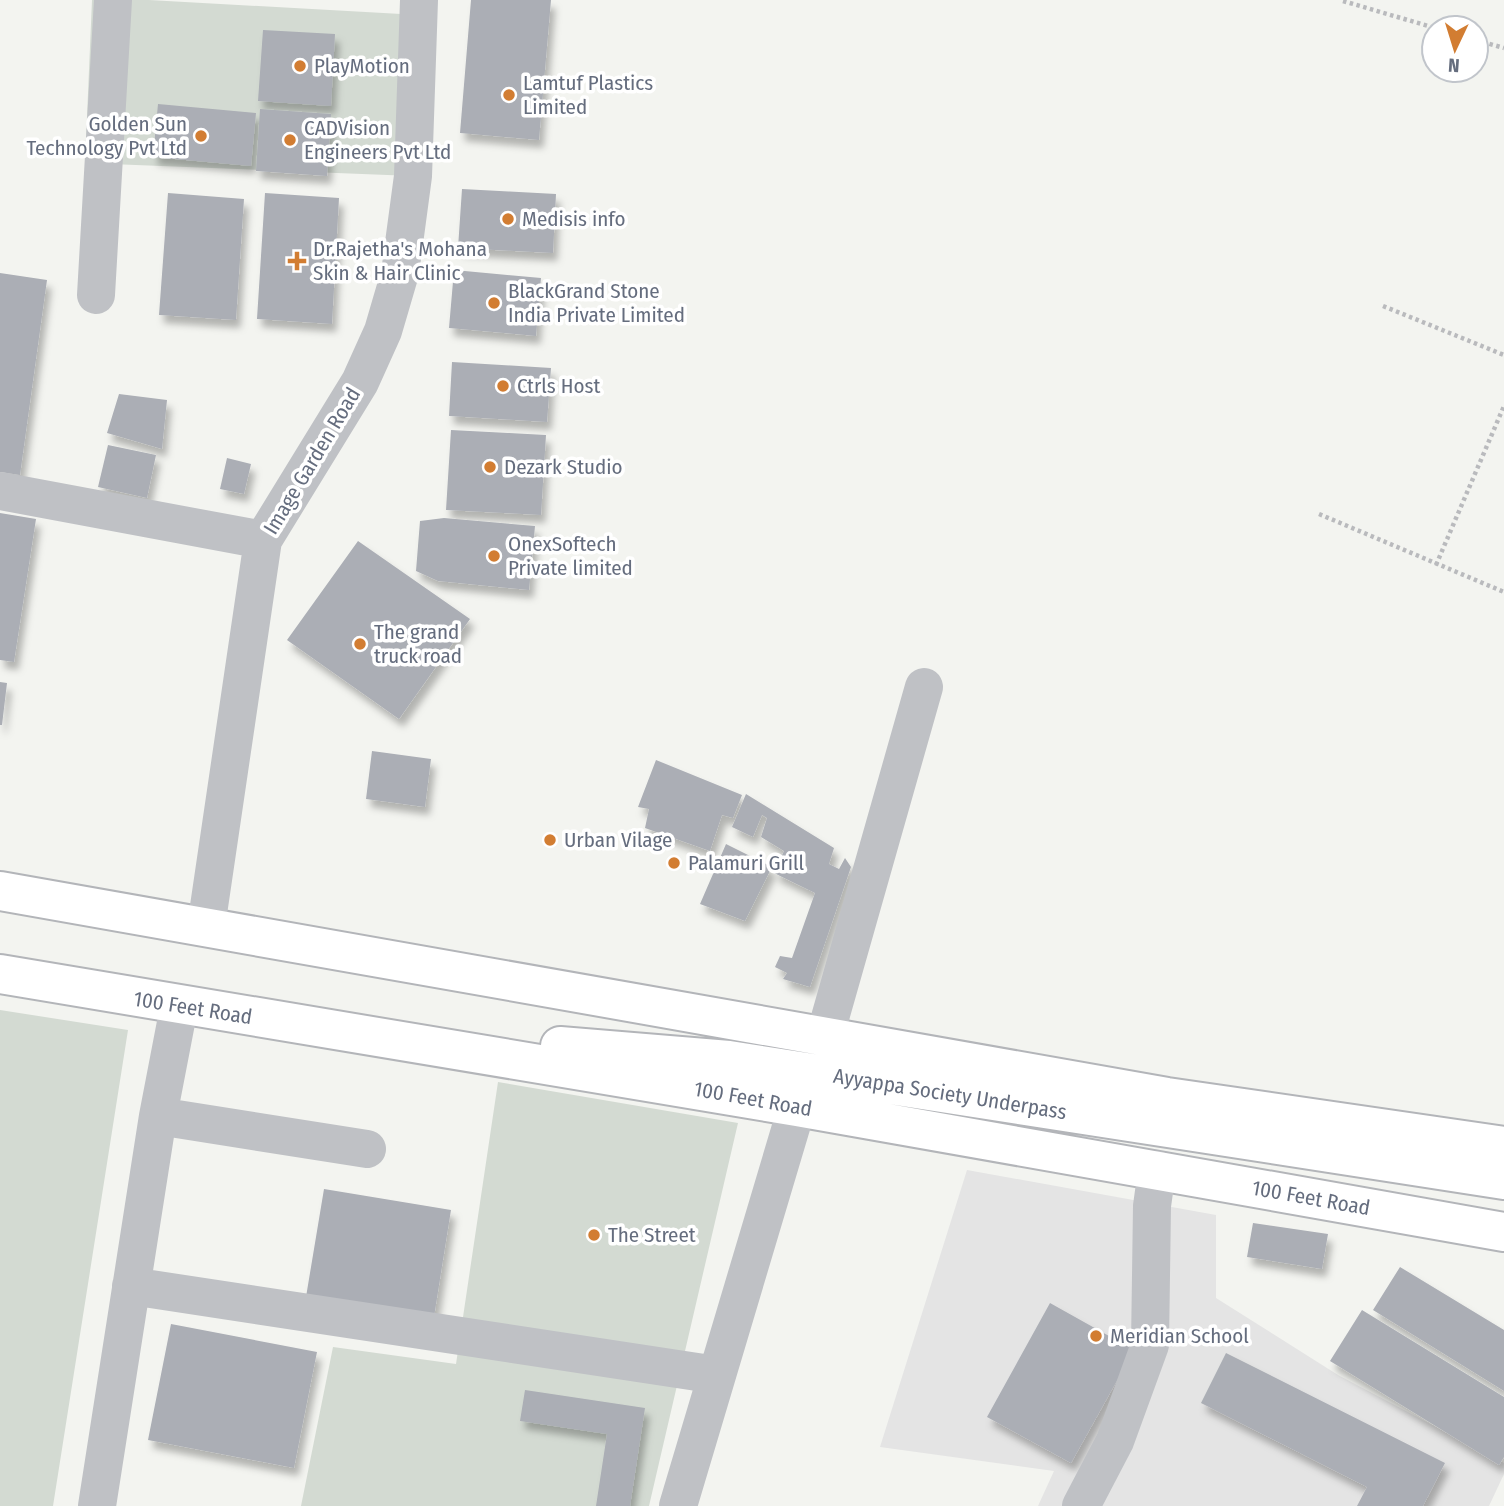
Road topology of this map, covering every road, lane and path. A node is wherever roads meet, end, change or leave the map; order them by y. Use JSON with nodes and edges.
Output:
{"nodes":[{"id":1,"x":113,"y":0,"type":"edge"},
{"id":2,"x":419,"y":0,"type":"edge"},
{"id":3,"x":1343,"y":1,"type":"edge"},
{"id":4,"x":1420,"y":24,"type":"edge"},
{"id":5,"x":96,"y":295,"type":"dead end"},
{"id":6,"x":1382,"y":306,"type":"dead end"},
{"id":7,"x":1504,"y":355,"type":"edge"},
{"id":8,"x":1504,"y":407,"type":"edge"},
{"id":9,"x":0,"y":491,"type":"edge"},
{"id":10,"x":1319,"y":514,"type":"dead end"},
{"id":11,"x":263,"y":540,"type":"junction"},
{"id":12,"x":1436,"y":565,"type":"junction"},
{"id":13,"x":1504,"y":592,"type":"edge"},
{"id":14,"x":924,"y":687,"type":"dead end"},
{"id":15,"x":0,"y":891,"type":"edge"},
{"id":16,"x":206,"y":927,"type":"junction"},
{"id":17,"x":0,"y":975,"type":"edge"},
{"id":18,"x":179,"y":1007,"type":"junction"},
{"id":19,"x":824,"y":1039,"type":"junction"},
{"id":20,"x":393,"y":1040,"type":"junction"},
{"id":21,"x":797,"y":1107,"type":"junction"},
{"id":22,"x":158,"y":1116,"type":"junction"},
{"id":23,"x":1504,"y":1146,"type":"edge"},
{"id":24,"x":367,"y":1149,"type":"dead end"},
{"id":25,"x":1157,"y":1170,"type":"junction"},
{"id":26,"x":1504,"y":1180,"type":"edge"},
{"id":27,"x":1504,"y":1232,"type":"edge"},
{"id":28,"x":131,"y":1286,"type":"junction"},
{"id":29,"x":717,"y":1375,"type":"junction"},
{"id":30,"x":97,"y":1506,"type":"edge"},
{"id":31,"x":678,"y":1506,"type":"edge"},
{"id":32,"x":1081,"y":1506,"type":"edge"}],
"edges":[{"from":1,"to":5,"type":"street"},
{"from":2,"to":11,"type":"street","name":"Image Garden Road"},
{"from":3,"to":4,"type":"path"},
{"from":6,"to":7,"type":"path"},
{"from":8,"to":12,"type":"path"},
{"from":9,"to":11,"type":"street"},
{"from":10,"to":12,"type":"path"},
{"from":11,"to":16,"type":"street","name":"Image Garden Road"},
{"from":12,"to":13,"type":"path"},
{"from":14,"to":19,"type":"street"},
{"from":15,"to":16,"type":"main road"},
{"from":16,"to":19,"type":"main road"},
{"from":17,"to":18,"type":"main road","name":"100 Feet Road"},
{"from":18,"to":20,"type":"main road","name":"100 Feet Road"},
{"from":18,"to":22,"type":"street"},
{"from":19,"to":23,"type":"main road"},
{"from":20,"to":21,"type":"main road","name":"100 Feet Road"},
{"from":20,"to":26,"type":"main road","name":"Ayyappa Society Underpass"},
{"from":21,"to":25,"type":"main road","name":"100 Feet Road"},
{"from":21,"to":29,"type":"street"},
{"from":22,"to":24,"type":"street"},
{"from":22,"to":28,"type":"street"},
{"from":25,"to":27,"type":"main road","name":"100 Feet Road"},
{"from":25,"to":32,"type":"street"},
{"from":28,"to":29,"type":"street"},
{"from":28,"to":30,"type":"street"},
{"from":29,"to":31,"type":"street"}]}
